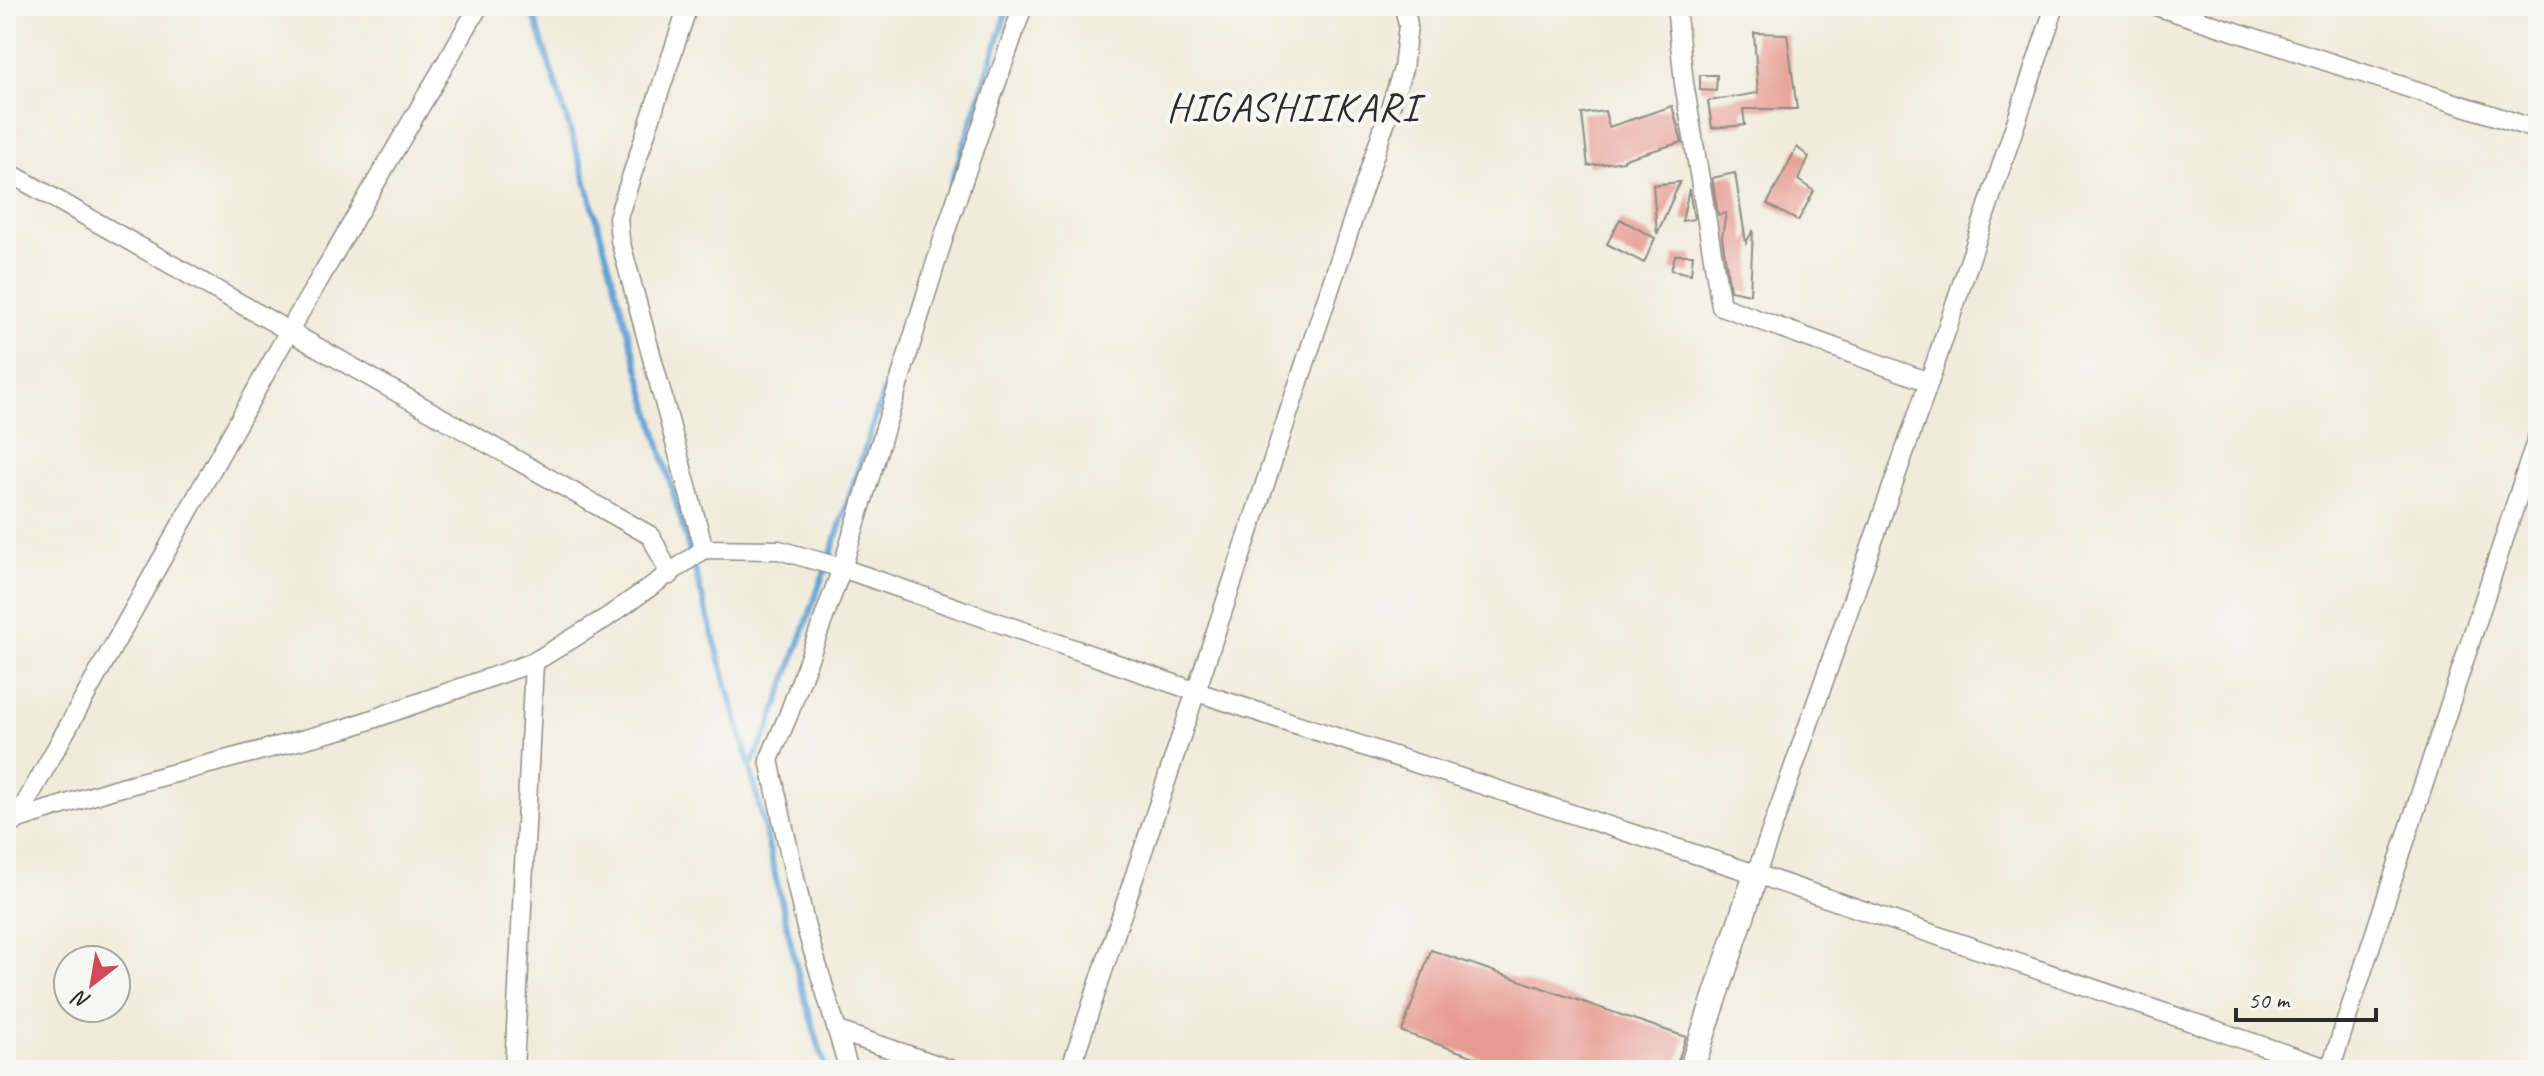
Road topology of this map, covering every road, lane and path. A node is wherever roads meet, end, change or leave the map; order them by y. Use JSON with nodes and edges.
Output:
{"nodes":[{"id":1,"x":479,"y":6,"type":"edge"},
{"id":2,"x":688,"y":6,"type":"edge"},
{"id":3,"x":1023,"y":6,"type":"edge"},
{"id":4,"x":1404,"y":6,"type":"edge"},
{"id":5,"x":1676,"y":6,"type":"edge"},
{"id":6,"x":2055,"y":6,"type":"edge"},
{"id":7,"x":2156,"y":6,"type":"edge"},
{"id":8,"x":2538,"y":130,"type":"edge"},
{"id":9,"x":6,"y":171,"type":"edge"},
{"id":10,"x":289,"y":331,"type":"junction"},
{"id":11,"x":1929,"y":382,"type":"junction"},
{"id":12,"x":2538,"y":435,"type":"edge"},
{"id":13,"x":704,"y":549,"type":"junction"},
{"id":14,"x":842,"y":568,"type":"junction"},
{"id":15,"x":670,"y":575,"type":"junction"},
{"id":16,"x":534,"y":662,"type":"junction"},
{"id":17,"x":1197,"y":692,"type":"junction"},
{"id":18,"x":10,"y":822,"type":"edge"},
{"id":19,"x":1756,"y":874,"type":"junction"},
{"id":20,"x":838,"y":1031,"type":"junction"},
{"id":21,"x":514,"y":1070,"type":"edge"},
{"id":22,"x":849,"y":1070,"type":"edge"},
{"id":23,"x":952,"y":1070,"type":"edge"},
{"id":24,"x":1070,"y":1070,"type":"edge"},
{"id":25,"x":1691,"y":1070,"type":"edge"},
{"id":26,"x":2331,"y":1070,"type":"edge"}],
"edges":[{"from":1,"to":10,"type":"street"},
{"from":2,"to":13,"type":"street"},
{"from":3,"to":14,"type":"street"},
{"from":4,"to":17,"type":"street"},
{"from":5,"to":11,"type":"street"},
{"from":6,"to":11,"type":"street"},
{"from":7,"to":8,"type":"street"},
{"from":9,"to":10,"type":"street"},
{"from":10,"to":15,"type":"street"},
{"from":10,"to":18,"type":"street"},
{"from":11,"to":19,"type":"street"},
{"from":12,"to":26,"type":"street"},
{"from":13,"to":14,"type":"street"},
{"from":13,"to":15,"type":"street"},
{"from":14,"to":17,"type":"street"},
{"from":14,"to":20,"type":"street"},
{"from":15,"to":16,"type":"street"},
{"from":16,"to":18,"type":"street"},
{"from":16,"to":21,"type":"street"},
{"from":17,"to":19,"type":"street"},
{"from":17,"to":24,"type":"street"},
{"from":19,"to":25,"type":"street"},
{"from":19,"to":26,"type":"street"},
{"from":20,"to":22,"type":"street"},
{"from":20,"to":23,"type":"street"}]}
